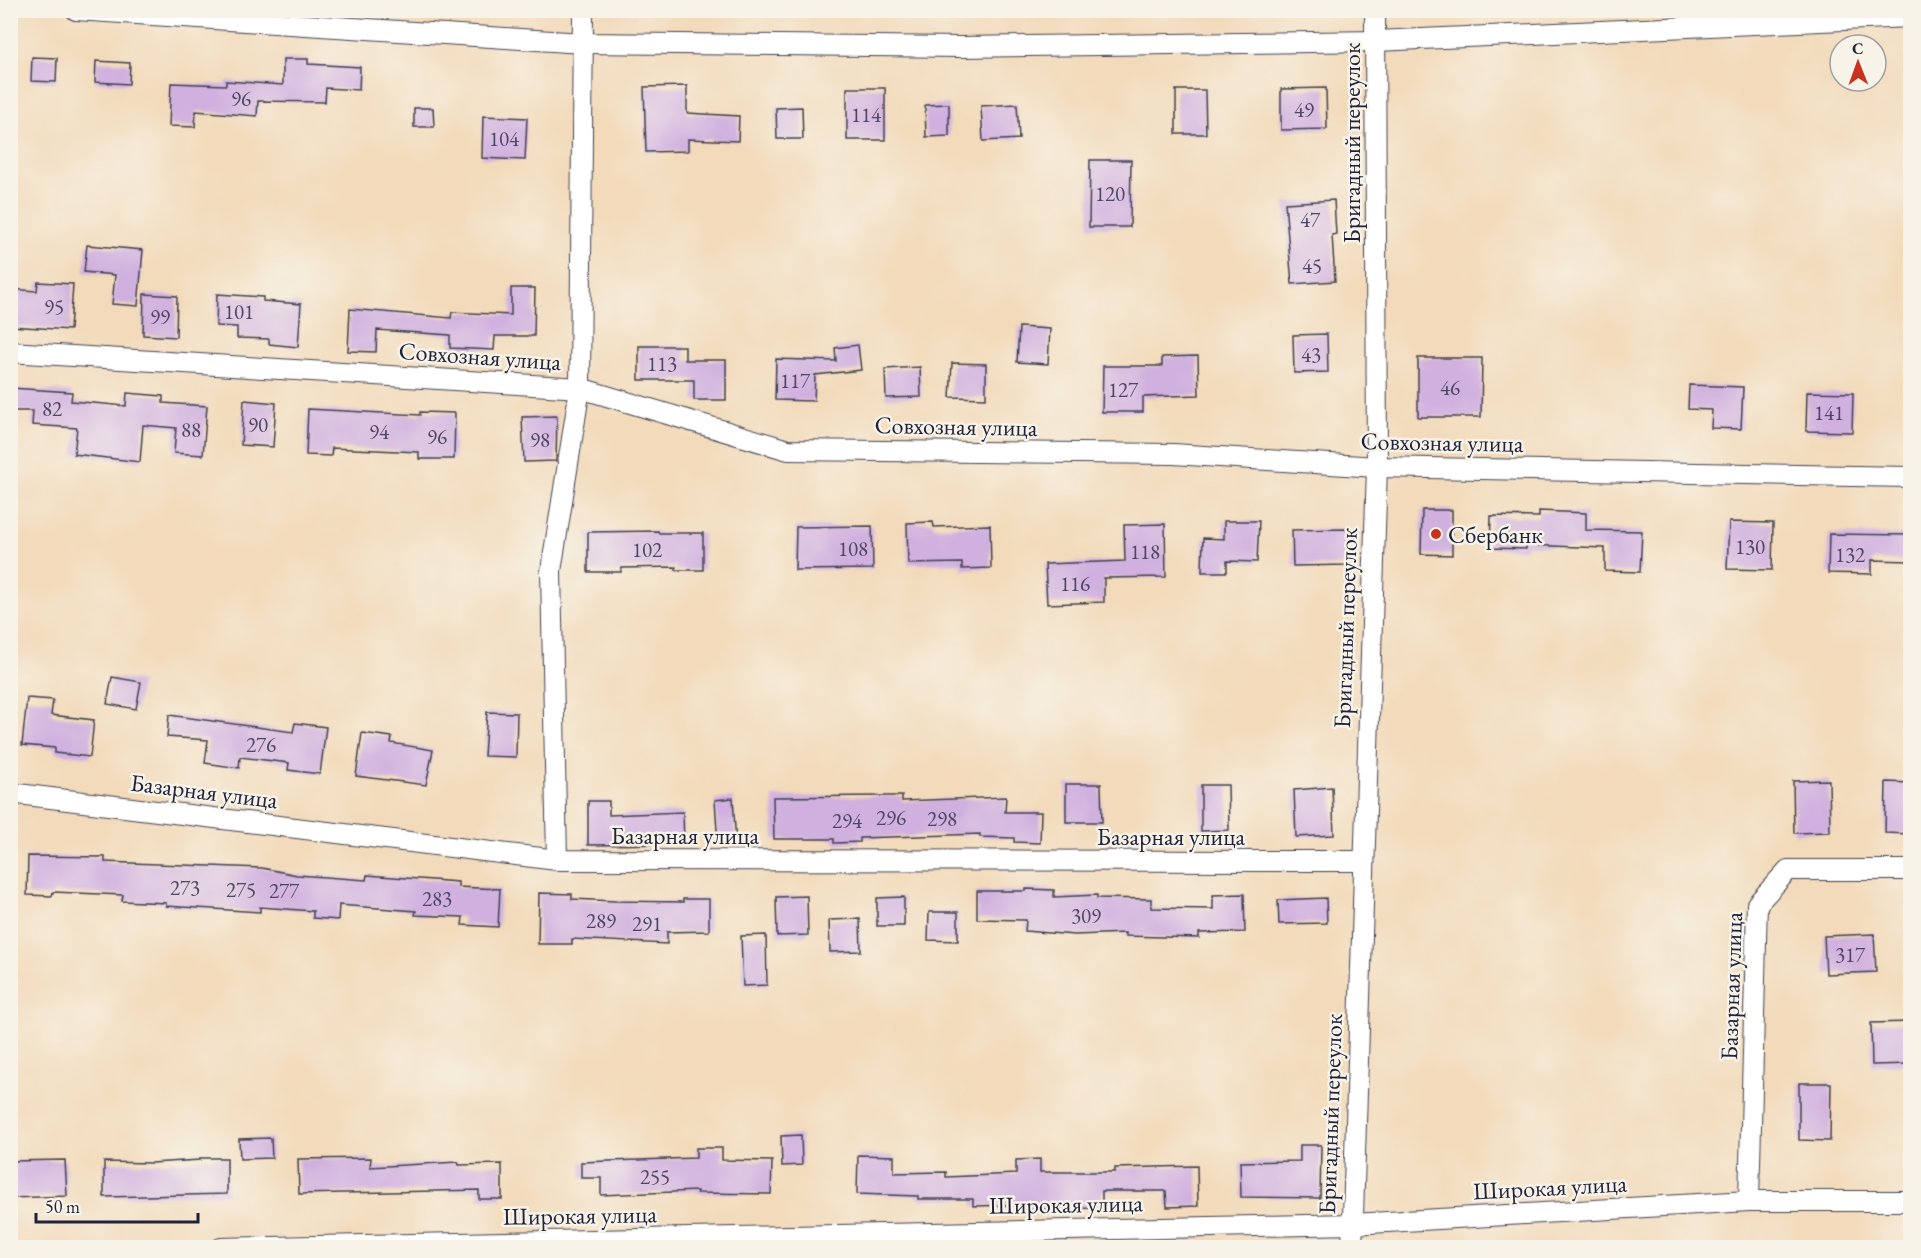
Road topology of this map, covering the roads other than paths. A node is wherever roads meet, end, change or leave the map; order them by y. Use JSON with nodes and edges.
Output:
{"nodes":[{"id":1,"x":76,"y":10,"type":"edge"},
{"id":2,"x":582,"y":10,"type":"edge"},
{"id":3,"x":1375,"y":10,"type":"edge"},
{"id":4,"x":1911,"y":17,"type":"edge"},
{"id":5,"x":1376,"y":41,"type":"junction"},
{"id":6,"x":583,"y":43,"type":"junction"},
{"id":7,"x":10,"y":352,"type":"edge"},
{"id":8,"x":580,"y":388,"type":"junction"},
{"id":9,"x":1377,"y":467,"type":"junction"},
{"id":10,"x":1911,"y":477,"type":"edge"},
{"id":11,"x":10,"y":793,"type":"edge"},
{"id":12,"x":557,"y":860,"type":"junction"},
{"id":13,"x":1363,"y":861,"type":"junction"},
{"id":14,"x":1911,"y":870,"type":"edge"},
{"id":15,"x":1749,"y":1200,"type":"junction"},
{"id":16,"x":1911,"y":1201,"type":"edge"},
{"id":17,"x":1353,"y":1224,"type":"junction"},
{"id":18,"x":221,"y":1248,"type":"edge"},
{"id":19,"x":1352,"y":1248,"type":"edge"}],
"edges":[{"from":1,"to":6,"type":"street"},
{"from":2,"to":6,"type":"street"},
{"from":3,"to":5,"type":"street","name":"Бригадный переулок"},
{"from":4,"to":5,"type":"street"},
{"from":5,"to":6,"type":"street"},
{"from":5,"to":9,"type":"street","name":"Бригадный переулок"},
{"from":6,"to":8,"type":"street"},
{"from":7,"to":8,"type":"street","name":"Совхозная улица"},
{"from":8,"to":9,"type":"street","name":"Совхозная улица"},
{"from":8,"to":12,"type":"street"},
{"from":9,"to":10,"type":"street","name":"Совхозная улица"},
{"from":9,"to":13,"type":"street","name":"Бригадный переулок"},
{"from":11,"to":12,"type":"street","name":"Базарная улица"},
{"from":12,"to":13,"type":"street","name":"Базарная улица"},
{"from":13,"to":17,"type":"street","name":"Бригадный переулок"},
{"from":14,"to":15,"type":"street","name":"Базарная улица"},
{"from":15,"to":16,"type":"street","name":"Широкая улица"},
{"from":15,"to":17,"type":"street","name":"Широкая улица"},
{"from":17,"to":18,"type":"street","name":"Широкая улица"},
{"from":17,"to":19,"type":"street","name":"Бригадный переулок"}]}
